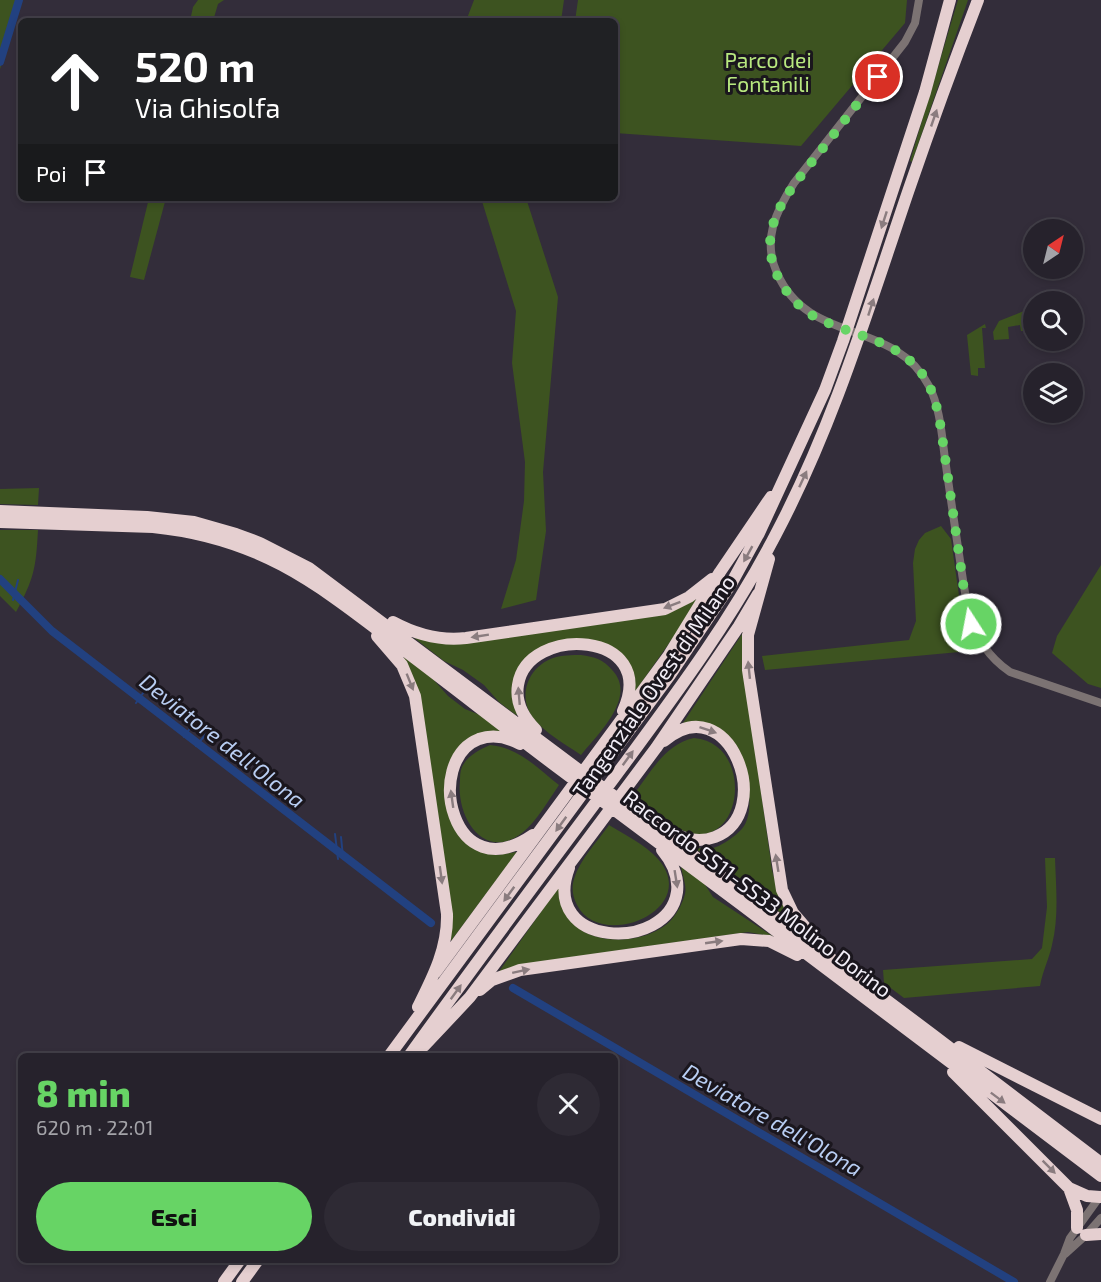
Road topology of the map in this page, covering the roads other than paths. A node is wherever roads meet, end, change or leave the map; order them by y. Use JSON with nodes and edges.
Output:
{"nodes":[{"id":1,"x":919,"y":0,"type":"edge"},
{"id":2,"x":949,"y":0,"type":"edge"},
{"id":3,"x":978,"y":0,"type":"edge"},
{"id":4,"x":793,"y":464,"type":"junction"},
{"id":5,"x":0,"y":512,"type":"edge"},
{"id":6,"x":28,"y":518,"type":"junction"},
{"id":7,"x":0,"y":522,"type":"edge"},
{"id":8,"x":778,"y":531,"type":"junction"},
{"id":9,"x":720,"y":573,"type":"junction"},
{"id":10,"x":758,"y":594,"type":"junction"},
{"id":11,"x":349,"y":602,"type":"junction"},
{"id":12,"x":1101,"y":703,"type":"edge"},
{"id":13,"x":619,"y":721,"type":"junction"},
{"id":14,"x":656,"y":748,"type":"junction"},
{"id":15,"x":561,"y":763,"type":"junction"},
{"id":16,"x":631,"y":815,"type":"junction"},
{"id":17,"x":539,"y":831,"type":"junction"},
{"id":18,"x":574,"y":856,"type":"junction"},
{"id":19,"x":435,"y":974,"type":"junction"},
{"id":20,"x":855,"y":976,"type":"junction"},
{"id":21,"x":470,"y":998,"type":"junction"},
{"id":22,"x":887,"y":1014,"type":"junction"},
{"id":23,"x":901,"y":1025,"type":"junction"},
{"id":24,"x":933,"y":1035,"type":"junction"},
{"id":25,"x":404,"y":1036,"type":"junction"},
{"id":26,"x":391,"y":1053,"type":"edge"},
{"id":27,"x":411,"y":1053,"type":"edge"},
{"id":28,"x":418,"y":1053,"type":"edge"},
{"id":29,"x":1101,"y":1119,"type":"edge"},
{"id":30,"x":1098,"y":1167,"type":"edge"},
{"id":31,"x":1070,"y":1188,"type":"junction"},
{"id":32,"x":1101,"y":1198,"type":"edge"},
{"id":33,"x":1101,"y":1218,"type":"edge"},
{"id":34,"x":1082,"y":1231,"type":"junction"},
{"id":35,"x":1101,"y":1234,"type":"edge"},
{"id":36,"x":238,"y":1263,"type":"edge"},
{"id":37,"x":256,"y":1263,"type":"edge"},
{"id":38,"x":224,"y":1282,"type":"edge"},
{"id":39,"x":242,"y":1282,"type":"edge"},
{"id":40,"x":1050,"y":1282,"type":"edge"}],
"edges":[{"from":1,"to":12,"type":"street"},
{"from":2,"to":4,"type":"highway","name":"Tangenziale Ovest di Milano","one_way":true},
{"from":8,"to":3,"type":"highway","name":"Tangenziale Ovest di Milano","one_way":true},
{"from":4,"to":9,"type":"highway"},
{"from":4,"to":25,"type":"highway","name":"Tangenziale Ovest di Milano","one_way":true},
{"from":5,"to":6,"type":"highway"},
{"from":6,"to":7,"type":"highway"},
{"from":6,"to":11,"type":"highway","name":"Raccordo SS11-SS33 Molino Dorino"},
{"from":8,"to":10,"type":"highway"},
{"from":27,"to":8,"type":"highway","name":"Tangenziale Ovest di Milano","one_way":true},
{"from":9,"to":11,"type":"highway","one_way":true},
{"from":9,"to":13,"type":"highway"},
{"from":10,"to":14,"type":"highway"},
{"from":20,"to":10,"type":"highway","one_way":true},
{"from":11,"to":15,"type":"highway","name":"Raccordo SS11-SS33 Molino Dorino"},
{"from":11,"to":19,"type":"highway","one_way":true},
{"from":15,"to":13,"type":"highway","one_way":true},
{"from":13,"to":17,"type":"highway"},
{"from":14,"to":16,"type":"highway","one_way":true},
{"from":14,"to":18,"type":"highway"},
{"from":15,"to":16,"type":"highway","name":"Raccordo SS11-SS33 Molino Dorino"},
{"from":17,"to":15,"type":"highway","one_way":true},
{"from":16,"to":18,"type":"highway","one_way":true},
{"from":16,"to":20,"type":"highway","name":"Raccordo SS11-SS33 Molino Dorino"},
{"from":16,"to":22,"type":"highway","name":"Raccordo SS11-SS33 Molino Dorino"},
{"from":17,"to":19,"type":"highway"},
{"from":18,"to":21,"type":"highway"},
{"from":19,"to":25,"type":"highway"},
{"from":20,"to":24,"type":"highway","name":"Raccordo SS11-SS33 Molino Dorino"},
{"from":21,"to":22,"type":"highway","one_way":true},
{"from":21,"to":28,"type":"highway"},
{"from":22,"to":23,"type":"highway","name":"Raccordo SS11-SS33 Molino Dorino"},
{"from":23,"to":30,"type":"highway","name":"Raccordo SS11-SS33 Molino Dorino","one_way":true},
{"from":23,"to":31,"type":"highway","one_way":true},
{"from":24,"to":29,"type":"highway"},
{"from":24,"to":30,"type":"highway","name":"Raccordo SS11-SS33 Molino Dorino"},
{"from":25,"to":26,"type":"highway","name":"Tangenziale Ovest di Milano"},
{"from":31,"to":32,"type":"highway"},
{"from":31,"to":34,"type":"highway"},
{"from":32,"to":34,"type":"street"},
{"from":33,"to":34,"type":"street"},
{"from":34,"to":35,"type":"highway"},
{"from":34,"to":40,"type":"street"},
{"from":36,"to":38,"type":"highway"},
{"from":37,"to":39,"type":"highway"}]}
